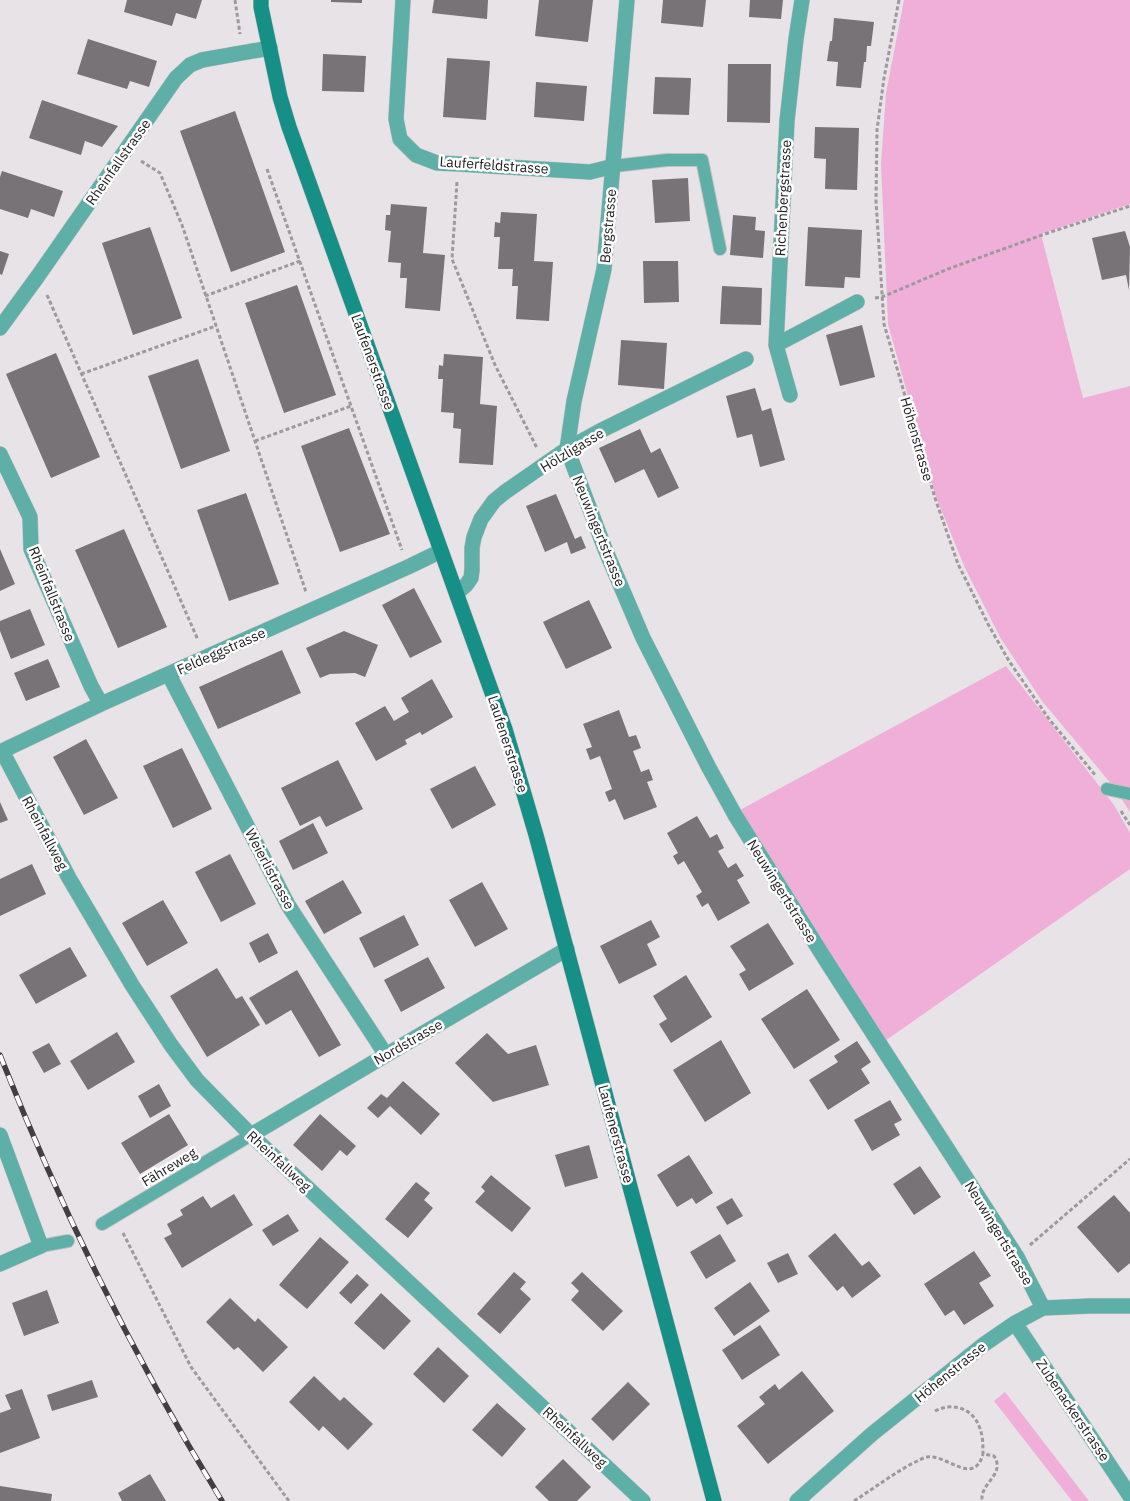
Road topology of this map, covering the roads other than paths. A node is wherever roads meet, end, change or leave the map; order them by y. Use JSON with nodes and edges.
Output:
{"nodes":[{"id":1,"x":261,"y":0,"type":"edge"},
{"id":2,"x":403,"y":0,"type":"edge"},
{"id":3,"x":627,"y":0,"type":"edge"},
{"id":4,"x":802,"y":0,"type":"edge"},
{"id":5,"x":270,"y":48,"type":"junction"},
{"id":6,"x":614,"y":166,"type":"junction"},
{"id":7,"x":720,"y":249,"type":"dead end"},
{"id":8,"x":857,"y":302,"type":"dead end"},
{"id":9,"x":0,"y":328,"type":"edge"},
{"id":10,"x":776,"y":345,"type":"junction"},
{"id":11,"x":746,"y":359,"type":"dead end"},
{"id":12,"x":790,"y":395,"type":"dead end"},
{"id":13,"x":567,"y":449,"type":"junction"},
{"id":14,"x":0,"y":454,"type":"edge"},
{"id":15,"x":440,"y":551,"type":"junction"},
{"id":16,"x":457,"y":593,"type":"junction"},
{"id":17,"x":169,"y":674,"type":"junction"},
{"id":18,"x":101,"y":704,"type":"junction"},
{"id":19,"x":2,"y":751,"type":"joint"},
{"id":20,"x":1107,"y":789,"type":"road end"},
{"id":21,"x":1130,"y":794,"type":"edge"},
{"id":22,"x":567,"y":950,"type":"junction"},
{"id":23,"x":386,"y":1055,"type":"junction"},
{"id":24,"x":0,"y":1135,"type":"edge"},
{"id":25,"x":251,"y":1135,"type":"junction"},
{"id":26,"x":102,"y":1224,"type":"dead end"},
{"id":27,"x":68,"y":1241,"type":"dead end"},
{"id":28,"x":41,"y":1246,"type":"junction"},
{"id":29,"x":0,"y":1264,"type":"edge"},
{"id":30,"x":1130,"y":1306,"type":"edge"},
{"id":31,"x":1043,"y":1308,"type":"junction"},
{"id":32,"x":1015,"y":1323,"type":"junction"},
{"id":33,"x":1130,"y":1496,"type":"edge"},
{"id":34,"x":643,"y":1501,"type":"edge"},
{"id":35,"x":714,"y":1501,"type":"edge"},
{"id":36,"x":797,"y":1501,"type":"edge"}],
"edges":[{"from":1,"to":5,"type":"street","name":"Laufenerstrasse"},
{"from":2,"to":6,"type":"street","name":"Lauferfeldstrasse"},
{"from":3,"to":6,"type":"street","name":"Bergstrasse"},
{"from":4,"to":10,"type":"street","name":"Richenbergstrasse"},
{"from":5,"to":9,"type":"street","name":"Rheinfallstrasse"},
{"from":5,"to":15,"type":"street","name":"Laufenerstrasse"},
{"from":6,"to":7,"type":"lane"},
{"from":6,"to":13,"type":"street","name":"Bergstrasse"},
{"from":8,"to":10,"type":"street"},
{"from":10,"to":12,"type":"street","name":"Richenbergstrasse"},
{"from":11,"to":13,"type":"street","name":"Hölzligasse"},
{"from":13,"to":16,"type":"street","name":"Hölzligasse"},
{"from":13,"to":31,"type":"street","name":"Neuwingertstrasse"},
{"from":14,"to":18,"type":"street","name":"Rheinfallstrasse"},
{"from":15,"to":16,"type":"street","name":"Laufenerstrasse"},
{"from":15,"to":17,"type":"street","name":"Feldeggstrasse"},
{"from":16,"to":22,"type":"street","name":"Laufenerstrasse"},
{"from":17,"to":18,"type":"street","name":"Feldeggstrasse"},
{"from":17,"to":23,"type":"street","name":"Weierlistrasse"},
{"from":18,"to":19,"type":"street","name":"Feldeggstrasse"},
{"from":19,"to":25,"type":"street","name":"Rheinfallweg"},
{"from":20,"to":21,"type":"lane"},
{"from":22,"to":23,"type":"street","name":"Nordstrasse"},
{"from":22,"to":35,"type":"street","name":"Laufenerstrasse"},
{"from":23,"to":25,"type":"street","name":"Nordstrasse"},
{"from":24,"to":28,"type":"street"},
{"from":25,"to":26,"type":"lane","name":"Fähreweg"},
{"from":25,"to":34,"type":"street","name":"Rheinfallweg"},
{"from":27,"to":28,"type":"lane"},
{"from":28,"to":29,"type":"street"},
{"from":30,"to":31,"type":"street","name":"Höhenstrasse"},
{"from":31,"to":32,"type":"street","name":"Höhenstrasse"},
{"from":32,"to":33,"type":"street","name":"Zubenackerstrasse"},
{"from":32,"to":36,"type":"street","name":"Höhenstrasse"}]}
